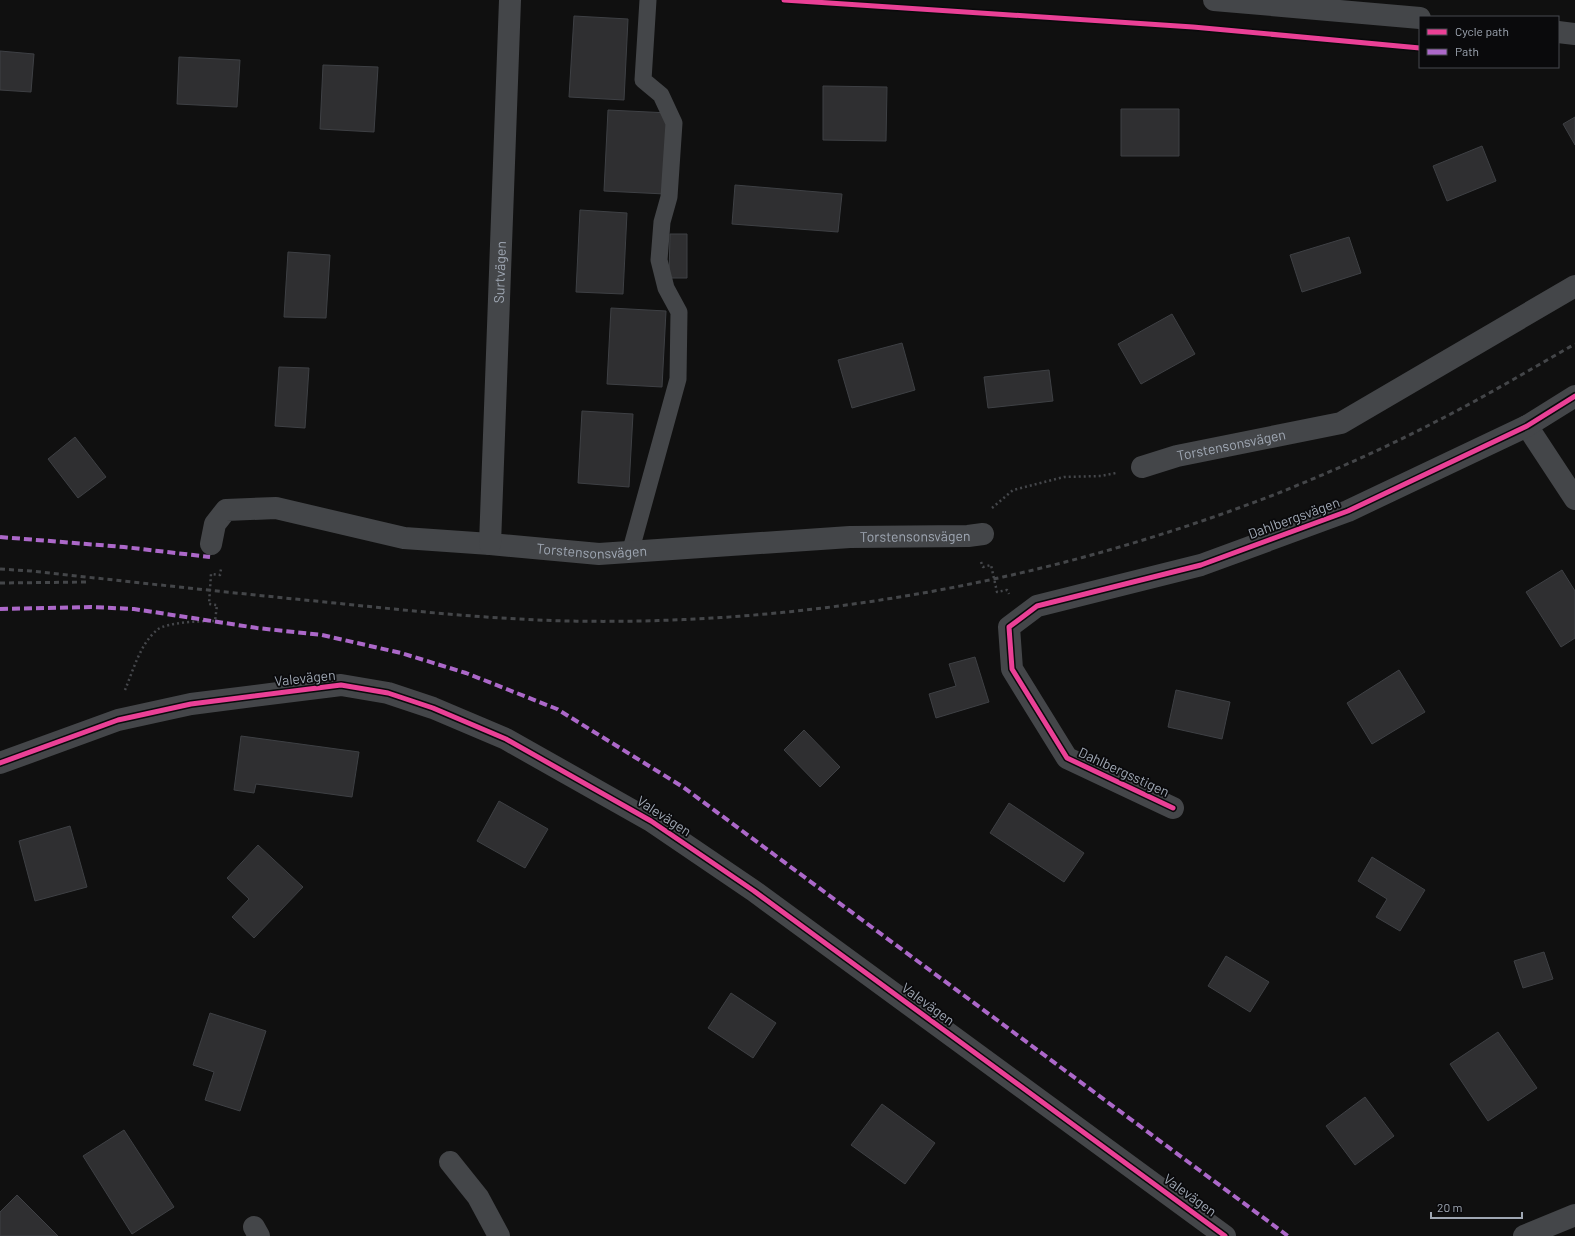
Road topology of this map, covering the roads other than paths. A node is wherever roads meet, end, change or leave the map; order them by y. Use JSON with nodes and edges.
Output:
{"nodes":[{"id":1,"x":510,"y":0,"type":"edge"},
{"id":2,"x":648,"y":0,"type":"edge"},
{"id":3,"x":1214,"y":0,"type":"edge"},
{"id":4,"x":1419,"y":18,"type":"edge"},
{"id":5,"x":1559,"y":32,"type":"edge"},
{"id":6,"x":1575,"y":34,"type":"edge"},
{"id":7,"x":1575,"y":286,"type":"edge"},
{"id":8,"x":1575,"y":396,"type":"edge"},
{"id":9,"x":1527,"y":426,"type":"junction"},
{"id":10,"x":1142,"y":467,"type":"road end"},
{"id":11,"x":1575,"y":499,"type":"edge"},
{"id":12,"x":983,"y":534,"type":"road end"},
{"id":13,"x":212,"y":544,"type":"road end"},
{"id":14,"x":490,"y":544,"type":"junction"},
{"id":15,"x":630,"y":552,"type":"junction"},
{"id":16,"x":1009,"y":627,"type":"joint"},
{"id":17,"x":0,"y":763,"type":"edge"},
{"id":18,"x":1173,"y":808,"type":"dead end"},
{"id":19,"x":450,"y":1162,"type":"dead end"},
{"id":20,"x":1575,"y":1215,"type":"edge"},
{"id":21,"x":499,"y":1236,"type":"edge"},
{"id":22,"x":1225,"y":1236,"type":"edge"},
{"id":23,"x":1524,"y":1236,"type":"edge"}],
"edges":[{"from":1,"to":14,"type":"street","name":"Surtvägen"},
{"from":2,"to":15,"type":"lane"},
{"from":3,"to":4,"type":"street"},
{"from":5,"to":6,"type":"street"},
{"from":7,"to":10,"type":"street","name":"Torstensonsvägen"},
{"from":8,"to":9,"type":"street","name":"Dahlbergsvägen"},
{"from":9,"to":11,"type":"street"},
{"from":9,"to":16,"type":"street","name":"Dahlbergsvägen"},
{"from":12,"to":15,"type":"street","name":"Torstensonsvägen"},
{"from":13,"to":14,"type":"street","name":"Torstensonsvägen"},
{"from":14,"to":15,"type":"street","name":"Torstensonsvägen"},
{"from":16,"to":18,"type":"street","name":"Dahlbergsstigen"},
{"from":17,"to":22,"type":"street","name":"Valevägen"},
{"from":19,"to":21,"type":"street"},
{"from":20,"to":23,"type":"street"}]}
